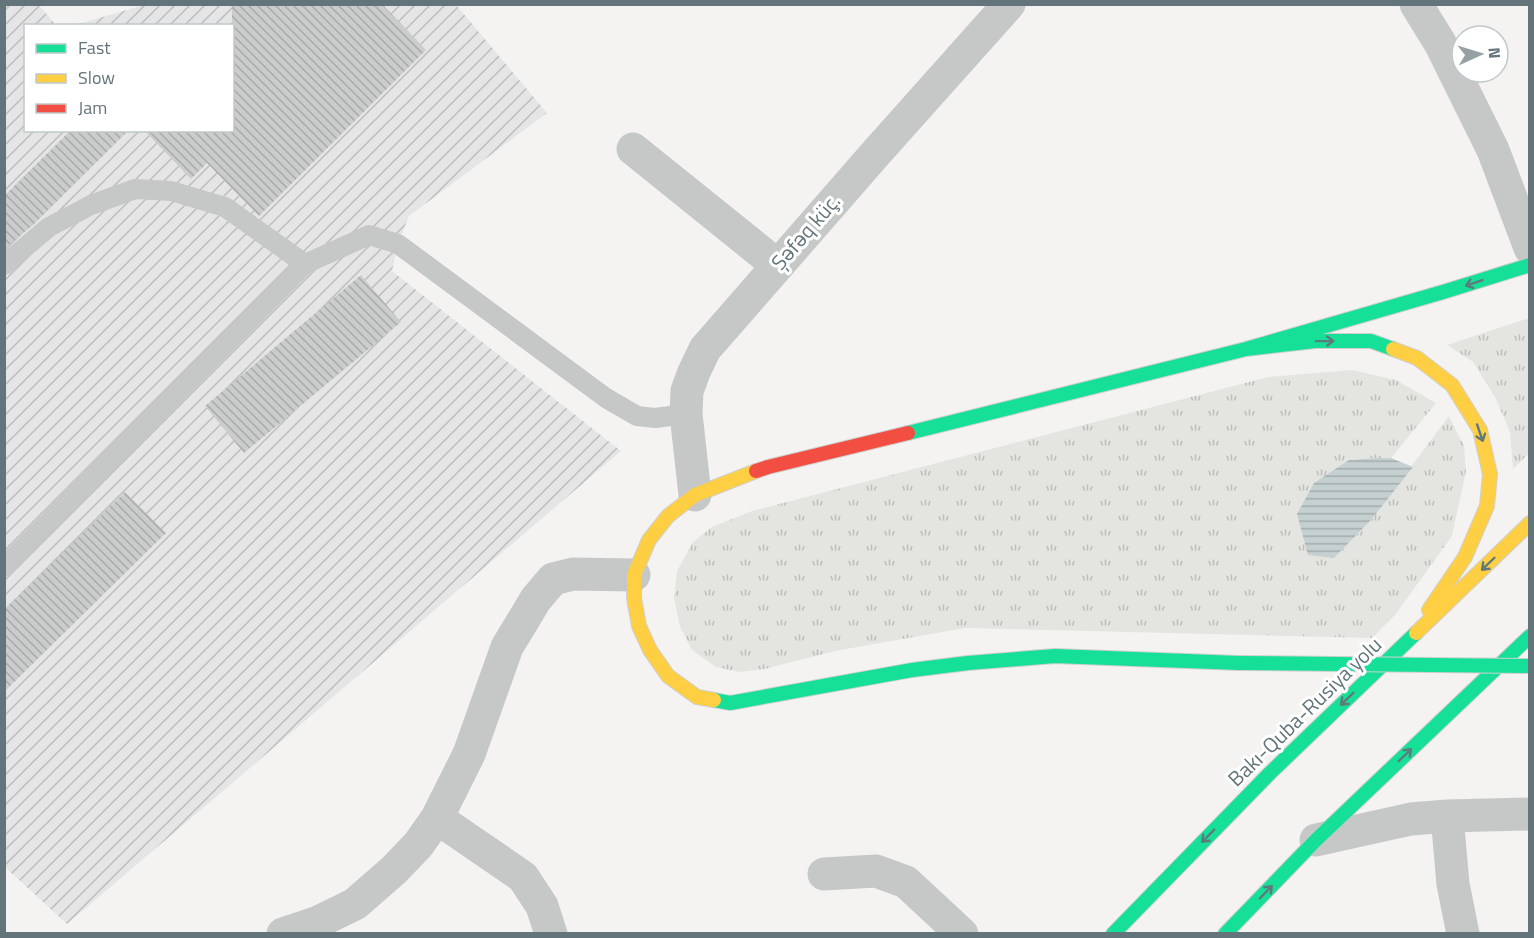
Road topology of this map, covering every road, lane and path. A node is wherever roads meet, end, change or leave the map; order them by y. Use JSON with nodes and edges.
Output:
{"nodes":[{"id":1,"x":1010,"y":4,"type":"edge"},
{"id":2,"x":1416,"y":4,"type":"edge"},
{"id":3,"x":633,"y":149,"type":"dead end"},
{"id":4,"x":1530,"y":248,"type":"edge"},
{"id":5,"x":305,"y":264,"type":"junction"},
{"id":6,"x":4,"y":265,"type":"edge"},
{"id":7,"x":777,"y":265,"type":"junction"},
{"id":8,"x":1530,"y":265,"type":"edge"},
{"id":9,"x":1246,"y":349,"type":"junction"},
{"id":10,"x":686,"y":414,"type":"junction"},
{"id":11,"x":695,"y":495,"type":"junction"},
{"id":12,"x":1530,"y":523,"type":"edge"},
{"id":13,"x":4,"y":567,"type":"edge"},
{"id":14,"x":634,"y":575,"type":"junction"},
{"id":15,"x":1530,"y":636,"type":"edge"},
{"id":16,"x":1410,"y":639,"type":"junction"},
{"id":17,"x":1530,"y":666,"type":"edge"},
{"id":18,"x":1530,"y":814,"type":"edge"},
{"id":19,"x":1448,"y":816,"type":"junction"},
{"id":20,"x":437,"y":818,"type":"junction"},
{"id":21,"x":1316,"y":840,"type":"junction"},
{"id":22,"x":824,"y":874,"type":"dead end"},
{"id":23,"x":283,"y":933,"type":"edge"},
{"id":24,"x":552,"y":933,"type":"edge"},
{"id":25,"x":962,"y":933,"type":"edge"},
{"id":26,"x":1113,"y":933,"type":"edge"},
{"id":27,"x":1225,"y":933,"type":"edge"},
{"id":28,"x":1463,"y":933,"type":"edge"}],
"edges":[{"from":1,"to":7,"type":"street","name":"Şəfəq küç."},
{"from":2,"to":4,"type":"street"},
{"from":3,"to":7,"type":"street"},
{"from":5,"to":6,"type":"lane"},
{"from":5,"to":10,"type":"lane"},
{"from":5,"to":13,"type":"lane"},
{"from":7,"to":10,"type":"street","name":"Şəfəq küç."},
{"from":8,"to":9,"type":"main road","one_way":true},
{"from":9,"to":11,"type":"main road"},
{"from":9,"to":16,"type":"main road","one_way":true},
{"from":10,"to":11,"type":"street","name":"Şəfəq küç."},
{"from":11,"to":14,"type":"main road"},
{"from":12,"to":16,"type":"main road","name":"Bakı-Quba-Rusiya yolu","one_way":true},
{"from":14,"to":17,"type":"main road","bridge":true},
{"from":14,"to":20,"type":"street"},
{"from":21,"to":15,"type":"main road","one_way":true},
{"from":16,"to":26,"type":"main road","name":"Bakı-Quba-Rusiya yolu","one_way":true},
{"from":18,"to":19,"type":"street"},
{"from":19,"to":21,"type":"street"},
{"from":19,"to":28,"type":"street"},
{"from":20,"to":23,"type":"street"},
{"from":20,"to":24,"type":"street"},
{"from":27,"to":21,"type":"main road","one_way":true},
{"from":22,"to":25,"type":"street"}]}
